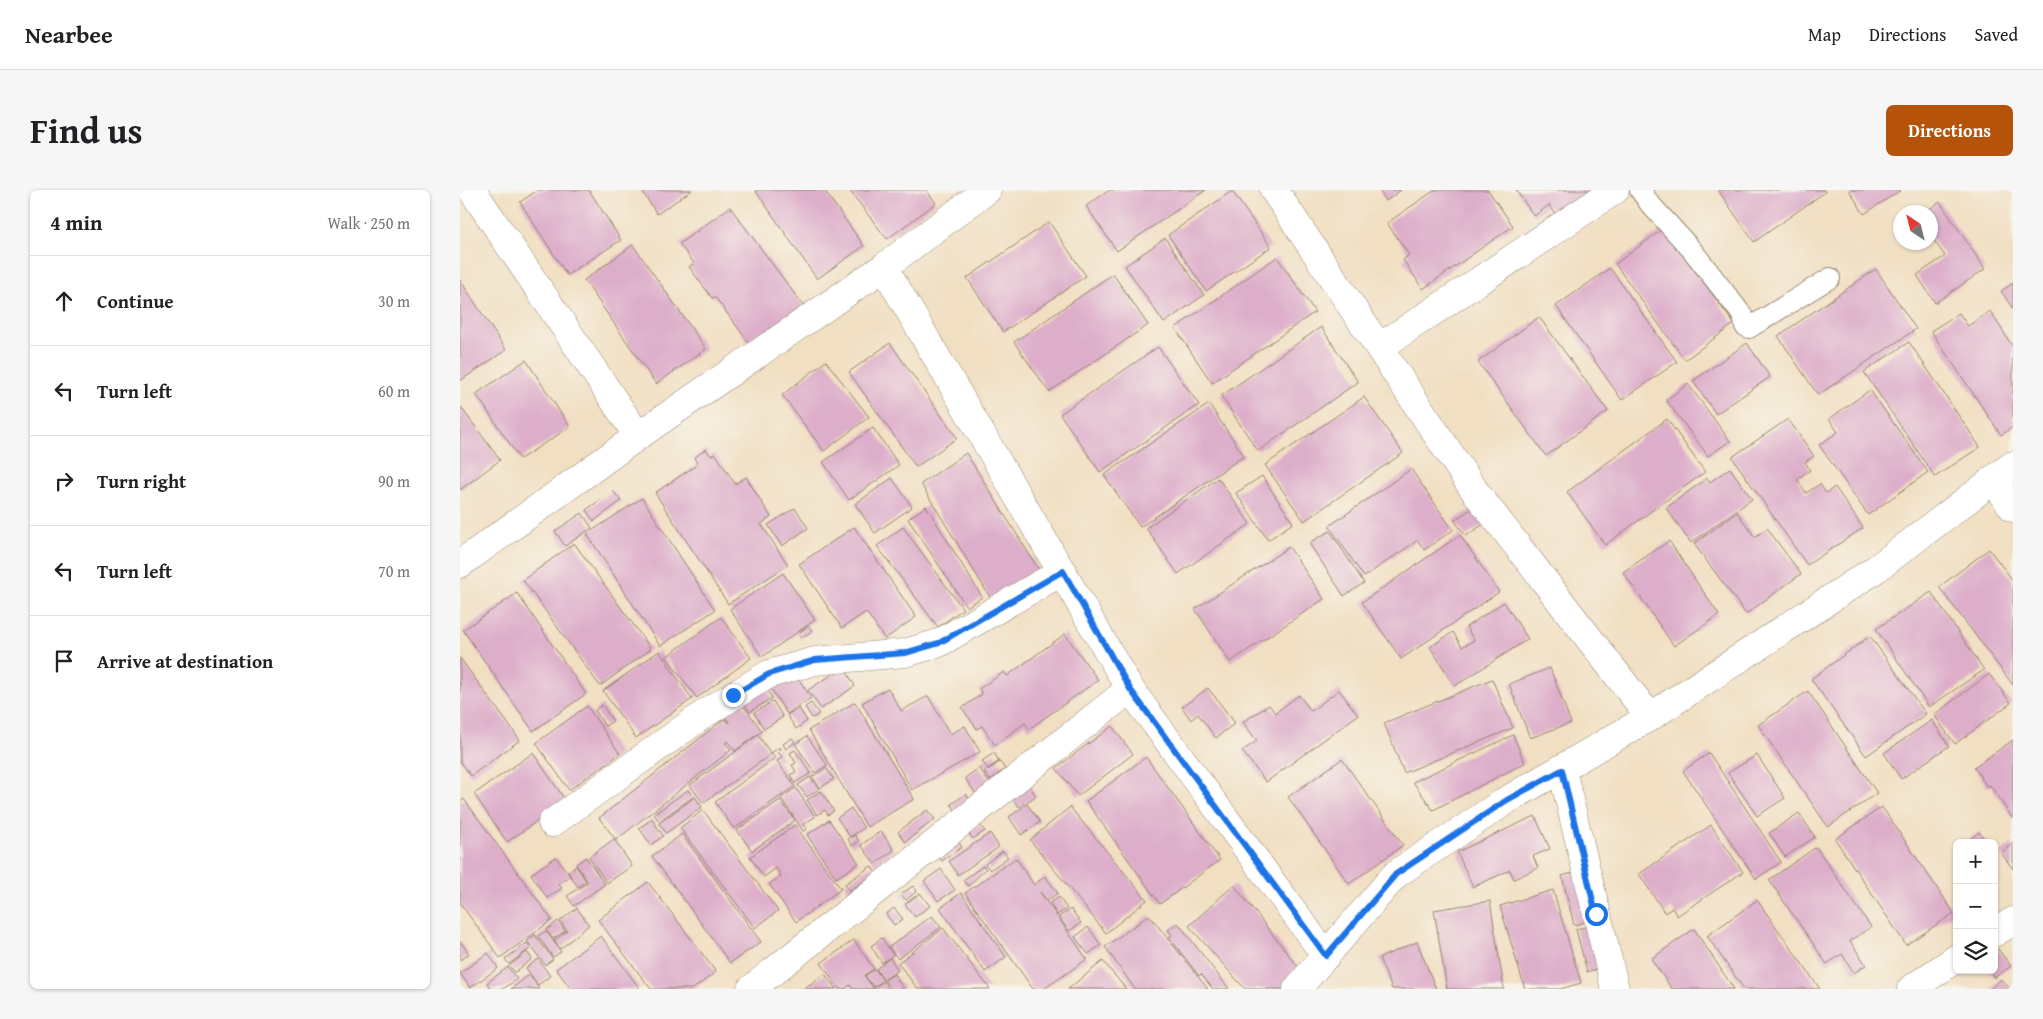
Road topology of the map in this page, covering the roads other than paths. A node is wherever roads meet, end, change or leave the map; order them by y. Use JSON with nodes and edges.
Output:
{"nodes":[{"id":1,"x":472,"y":190,"type":"edge"},
{"id":2,"x":987,"y":190,"type":"edge"},
{"id":3,"x":1274,"y":190,"type":"edge"},
{"id":4,"x":1615,"y":190,"type":"edge"},
{"id":5,"x":1640,"y":190,"type":"edge"},
{"id":6,"x":884,"y":267,"type":"junction"},
{"id":7,"x":1830,"y":278,"type":"dead end"},
{"id":8,"x":1380,"y":347,"type":"junction"},
{"id":9,"x":638,"y":436,"type":"junction"},
{"id":10,"x":2003,"y":472,"type":"edge"},
{"id":11,"x":2013,"y":508,"type":"edge"},
{"id":12,"x":460,"y":564,"type":"edge"},
{"id":13,"x":1063,"y":571,"type":"junction"},
{"id":14,"x":1130,"y":689,"type":"junction"},
{"id":15,"x":1650,"y":717,"type":"junction"},
{"id":16,"x":1562,"y":770,"type":"junction"},
{"id":17,"x":552,"y":823,"type":"dead end"},
{"id":18,"x":2013,"y":920,"type":"edge"},
{"id":19,"x":1998,"y":930,"type":"edge"},
{"id":20,"x":1326,"y":956,"type":"junction"},
{"id":21,"x":1953,"y":961,"type":"edge"},
{"id":22,"x":751,"y":989,"type":"edge"},
{"id":23,"x":1297,"y":989,"type":"edge"},
{"id":24,"x":1615,"y":989,"type":"edge"},
{"id":25,"x":1911,"y":989,"type":"edge"}],
"edges":[{"from":1,"to":9,"type":"street"},
{"from":2,"to":6,"type":"street"},
{"from":3,"to":8,"type":"street"},
{"from":4,"to":8,"type":"street"},
{"from":5,"to":7,"type":"lane"},
{"from":6,"to":9,"type":"street"},
{"from":6,"to":13,"type":"street"},
{"from":8,"to":15,"type":"street"},
{"from":9,"to":12,"type":"street"},
{"from":10,"to":11,"type":"street"},
{"from":10,"to":15,"type":"street"},
{"from":13,"to":14,"type":"street"},
{"from":13,"to":17,"type":"street"},
{"from":14,"to":20,"type":"street"},
{"from":14,"to":22,"type":"street"},
{"from":15,"to":16,"type":"street"},
{"from":16,"to":20,"type":"street"},
{"from":16,"to":24,"type":"street"},
{"from":18,"to":19,"type":"street"},
{"from":20,"to":23,"type":"street"},
{"from":21,"to":25,"type":"street"}]}
